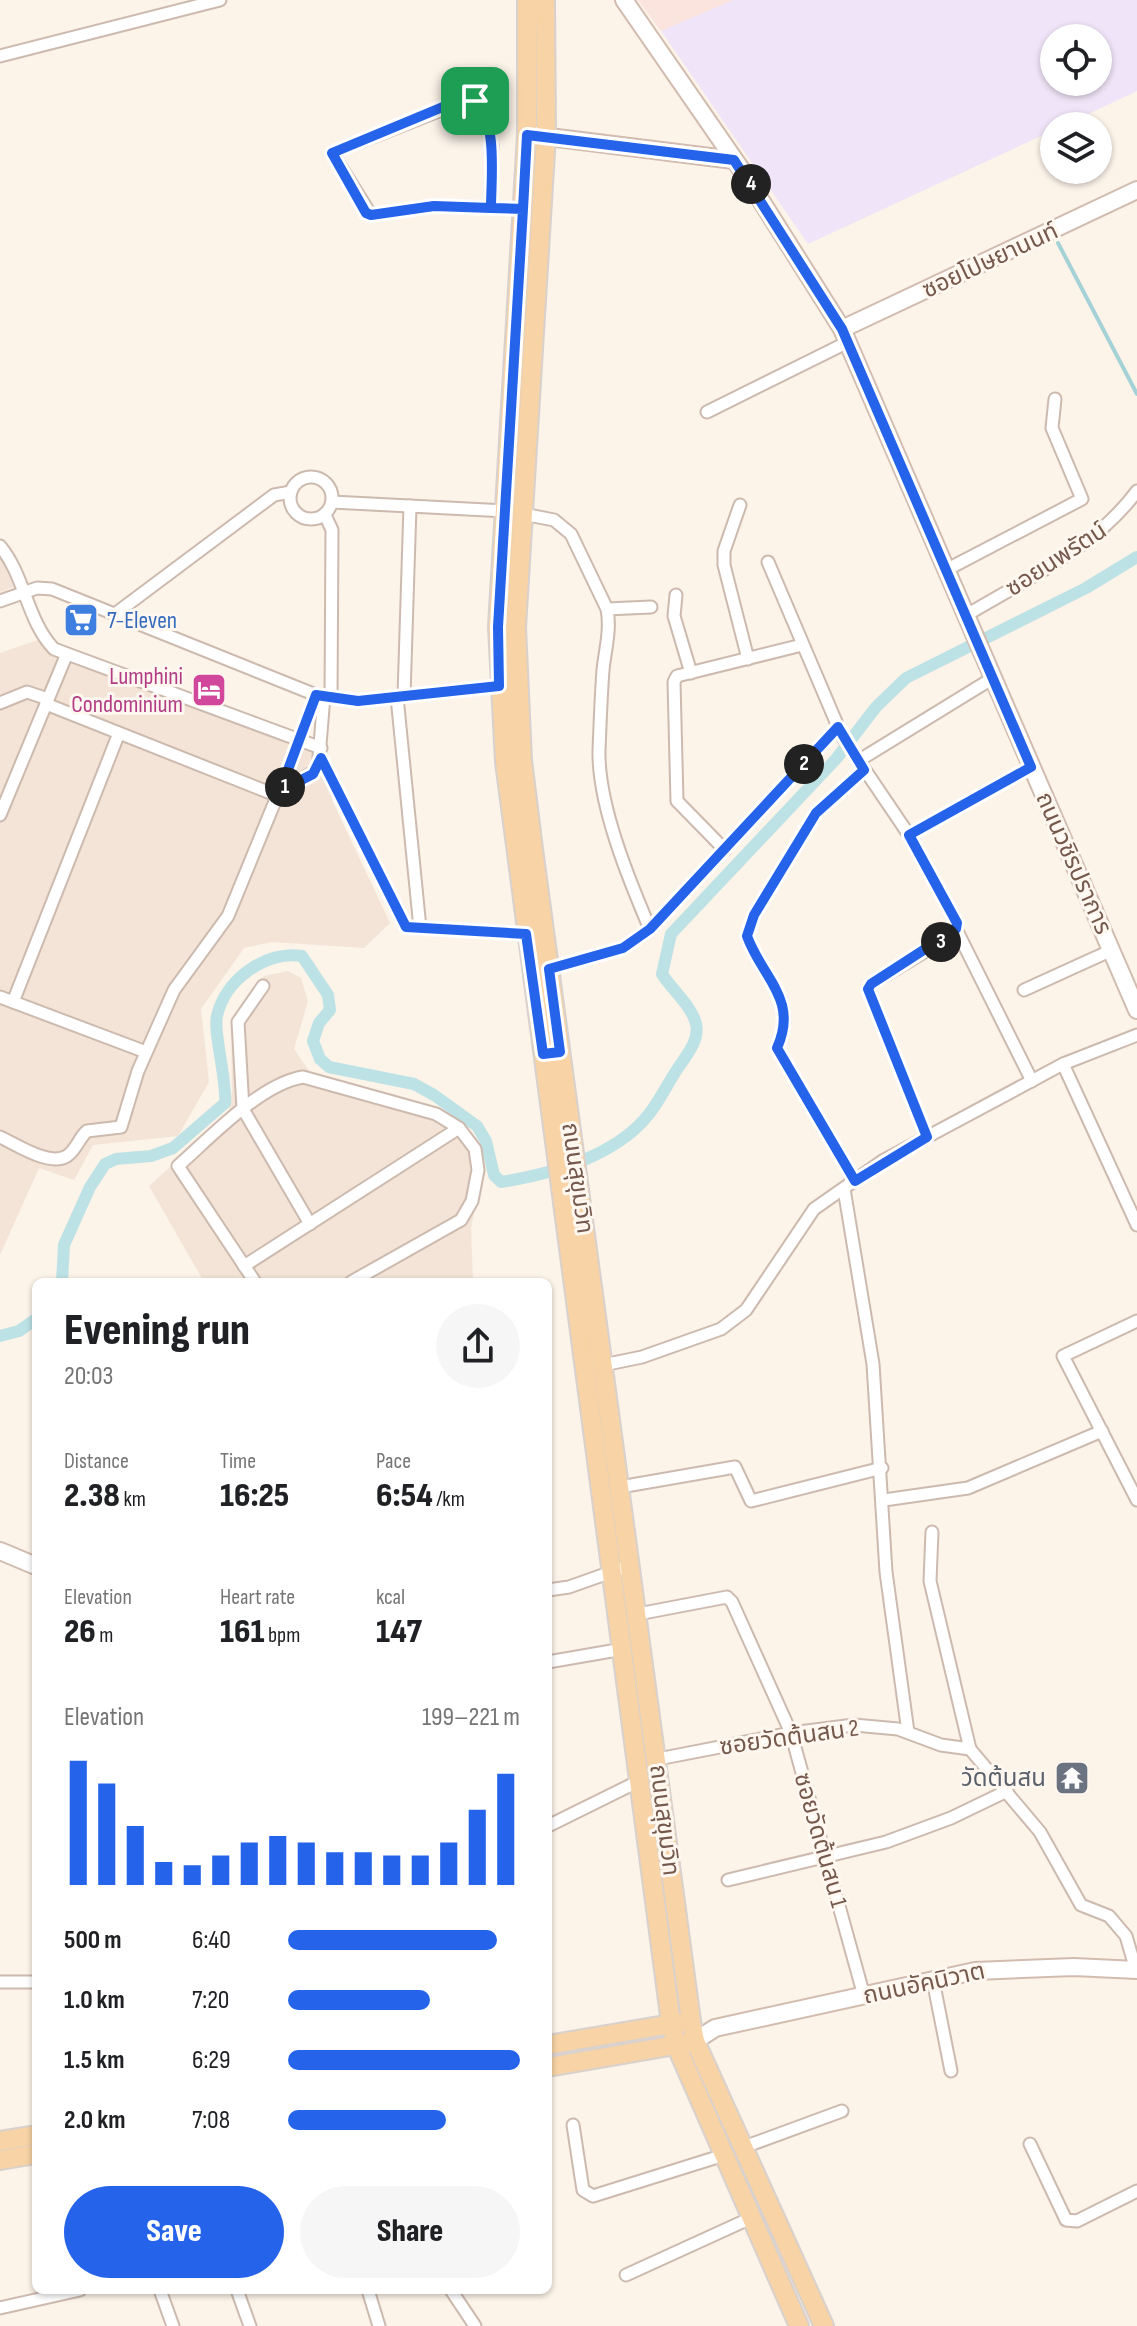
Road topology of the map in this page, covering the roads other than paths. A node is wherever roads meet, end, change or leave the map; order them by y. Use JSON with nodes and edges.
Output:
{"nodes":[{"id":1,"x":220,"y":0,"type":"edge"},
{"id":2,"x":527,"y":0,"type":"edge"},
{"id":3,"x":545,"y":0,"type":"edge"},
{"id":4,"x":624,"y":0,"type":"edge"},
{"id":5,"x":0,"y":56,"type":"edge"},
{"id":6,"x":536,"y":135,"type":"junction"},
{"id":7,"x":734,"y":160,"type":"junction"},
{"id":8,"x":1137,"y":190,"type":"edge"},
{"id":9,"x":491,"y":208,"type":"junction"},
{"id":10,"x":523,"y":209,"type":"junction"},
{"id":11,"x":845,"y":336,"type":"junction"},
{"id":12,"x":1055,"y":399,"type":"dead end"},
{"id":13,"x":707,"y":412,"type":"dead end"},
{"id":14,"x":1137,"y":491,"type":"edge"},
{"id":15,"x":291,"y":492,"type":"junction"},
{"id":16,"x":332,"y":502,"type":"junction"},
{"id":17,"x":740,"y":505,"type":"dead end"},
{"id":18,"x":410,"y":506,"type":"junction"},
{"id":19,"x":517,"y":508,"type":"junction"},
{"id":20,"x":325,"y":515,"type":"junction"},
{"id":21,"x":0,"y":546,"type":"edge"},
{"id":22,"x":768,"y":562,"type":"dead end"},
{"id":23,"x":946,"y":570,"type":"junction"},
{"id":24,"x":24,"y":593,"type":"junction"},
{"id":25,"x":676,"y":595,"type":"dead end"},
{"id":26,"x":0,"y":601,"type":"edge"},
{"id":27,"x":651,"y":607,"type":"dead end"},
{"id":28,"x":607,"y":609,"type":"junction"},
{"id":29,"x":115,"y":614,"type":"junction"},
{"id":30,"x":969,"y":624,"type":"junction"},
{"id":31,"x":802,"y":645,"type":"junction"},
{"id":32,"x":66,"y":656,"type":"junction"},
{"id":33,"x":748,"y":659,"type":"junction"},
{"id":34,"x":691,"y":673,"type":"junction"},
{"id":35,"x":993,"y":678,"type":"junction"},
{"id":36,"x":499,"y":686,"type":"junction"},
{"id":37,"x":324,"y":696,"type":"junction"},
{"id":38,"x":401,"y":697,"type":"junction"},
{"id":39,"x":47,"y":701,"type":"junction"},
{"id":40,"x":0,"y":703,"type":"edge"},
{"id":41,"x":840,"y":732,"type":"junction"},
{"id":42,"x":119,"y":733,"type":"junction"},
{"id":43,"x":301,"y":743,"type":"junction"},
{"id":44,"x":321,"y":753,"type":"junction"},
{"id":45,"x":858,"y":761,"type":"junction"},
{"id":46,"x":1031,"y":767,"type":"junction"},
{"id":47,"x":279,"y":794,"type":"junction"},
{"id":48,"x":0,"y":815,"type":"edge"},
{"id":49,"x":909,"y":835,"type":"junction"},
{"id":50,"x":725,"y":850,"type":"junction"},
{"id":51,"x":420,"y":928,"type":"junction"},
{"id":52,"x":650,"y":929,"type":"junction"},
{"id":53,"x":956,"y":929,"type":"junction"},
{"id":54,"x":526,"y":934,"type":"junction"},
{"id":55,"x":1112,"y":950,"type":"junction"},
{"id":56,"x":549,"y":969,"type":"junction"},
{"id":57,"x":1123,"y":976,"type":"junction"},
{"id":58,"x":263,"y":986,"type":"dead end"},
{"id":59,"x":1137,"y":987,"type":"edge"},
{"id":60,"x":1024,"y":990,"type":"dead end"},
{"id":61,"x":0,"y":997,"type":"edge"},
{"id":62,"x":13,"y":1002,"type":"junction"},
{"id":63,"x":1137,"y":1010,"type":"edge"},
{"id":64,"x":1137,"y":1035,"type":"edge"},
{"id":65,"x":146,"y":1052,"type":"junction"},
{"id":66,"x":552,"y":1053,"type":"junction"},
{"id":67,"x":1063,"y":1064,"type":"junction"},
{"id":68,"x":1032,"y":1081,"type":"junction"},
{"id":69,"x":243,"y":1109,"type":"junction"},
{"id":70,"x":459,"y":1128,"type":"junction"},
{"id":71,"x":0,"y":1137,"type":"edge"},
{"id":72,"x":927,"y":1137,"type":"junction"},
{"id":73,"x":568,"y":1170,"type":"junction"},
{"id":74,"x":855,"y":1181,"type":"junction"},
{"id":75,"x":844,"y":1189,"type":"junction"},
{"id":76,"x":310,"y":1224,"type":"junction"},
{"id":77,"x":1137,"y":1225,"type":"edge"},
{"id":78,"x":244,"y":1266,"type":"junction"},
{"id":79,"x":252,"y":1278,"type":"edge"},
{"id":80,"x":358,"y":1278,"type":"edge"},
{"id":81,"x":1137,"y":1321,"type":"edge"},
{"id":82,"x":603,"y":1365,"type":"junction"},
{"id":83,"x":1102,"y":1431,"type":"junction"},
{"id":84,"x":882,"y":1468,"type":"junction"},
{"id":85,"x":620,"y":1487,"type":"junction"},
{"id":86,"x":884,"y":1500,"type":"junction"},
{"id":87,"x":1137,"y":1500,"type":"edge"},
{"id":88,"x":932,"y":1532,"type":"dead end"},
{"id":89,"x":0,"y":1551,"type":"edge"},
{"id":90,"x":32,"y":1564,"type":"edge"},
{"id":91,"x":631,"y":1565,"type":"junction"},
{"id":92,"x":613,"y":1571,"type":"junction"},
{"id":93,"x":552,"y":1589,"type":"edge"},
{"id":94,"x":638,"y":1614,"type":"junction"},
{"id":95,"x":623,"y":1649,"type":"junction"},
{"id":96,"x":552,"y":1661,"type":"edge"},
{"id":97,"x":908,"y":1732,"type":"junction"},
{"id":98,"x":791,"y":1733,"type":"junction"},
{"id":99,"x":970,"y":1749,"type":"junction"},
{"id":100,"x":658,"y":1759,"type":"junction"},
{"id":101,"x":641,"y":1780,"type":"junction"},
{"id":102,"x":1007,"y":1791,"type":"junction"},
{"id":103,"x":552,"y":1824,"type":"edge"},
{"id":104,"x":827,"y":1856,"type":"junction"},
{"id":105,"x":728,"y":1880,"type":"dead end"},
{"id":106,"x":1136,"y":1970,"type":"edge"},
{"id":107,"x":933,"y":1980,"type":"junction"},
{"id":108,"x":32,"y":1982,"type":"edge"},
{"id":109,"x":1,"y":1984,"type":"edge"},
{"id":110,"x":864,"y":1996,"type":"junction"},
{"id":111,"x":691,"y":2021,"type":"junction"},
{"id":112,"x":671,"y":2023,"type":"junction"},
{"id":113,"x":715,"y":2028,"type":"junction"},
{"id":114,"x":695,"y":2041,"type":"junction"},
{"id":115,"x":552,"y":2044,"type":"edge"},
{"id":116,"x":676,"y":2045,"type":"junction"},
{"id":117,"x":552,"y":2066,"type":"edge"},
{"id":118,"x":951,"y":2071,"type":"dead end"},
{"id":119,"x":842,"y":2111,"type":"dead end"},
{"id":120,"x":573,"y":2125,"type":"dead end"},
{"id":121,"x":32,"y":2136,"type":"edge"},
{"id":122,"x":0,"y":2141,"type":"edge"},
{"id":123,"x":1030,"y":2144,"type":"dead end"},
{"id":124,"x":744,"y":2147,"type":"junction"},
{"id":125,"x":32,"y":2155,"type":"edge"},
{"id":126,"x":724,"y":2155,"type":"junction"},
{"id":127,"x":0,"y":2160,"type":"edge"},
{"id":128,"x":1137,"y":2191,"type":"edge"},
{"id":129,"x":751,"y":2218,"type":"junction"},
{"id":130,"x":626,"y":2275,"type":"dead end"},
{"id":131,"x":62,"y":2294,"type":"edge"},
{"id":132,"x":161,"y":2294,"type":"edge"},
{"id":133,"x":238,"y":2294,"type":"edge"},
{"id":134,"x":369,"y":2294,"type":"edge"},
{"id":135,"x":454,"y":2294,"type":"edge"},
{"id":136,"x":0,"y":2308,"type":"edge"},
{"id":137,"x":173,"y":2326,"type":"edge"},
{"id":138,"x":250,"y":2326,"type":"edge"},
{"id":139,"x":379,"y":2326,"type":"edge"},
{"id":140,"x":475,"y":2326,"type":"edge"},
{"id":141,"x":799,"y":2326,"type":"edge"},
{"id":142,"x":824,"y":2326,"type":"edge"}],
"edges":[{"from":1,"to":5,"type":"street"},
{"from":2,"to":6,"type":"main road","name":"ถนนสุขุมวิท"},
{"from":3,"to":6,"type":"main road","name":"ถนนสุขุมวิท"},
{"from":4,"to":7,"type":"street","name":"ถนนวชิรปราการ"},
{"from":6,"to":7,"type":"street"},
{"from":6,"to":10,"type":"main road","name":"ถนนสุขุมวิท"},
{"from":6,"to":19,"type":"main road","name":"ถนนสุขุมวิท"},
{"from":7,"to":11,"type":"street","name":"ถนนวชิรปราการ"},
{"from":8,"to":11,"type":"street","name":"ซอยโปษยานนท์"},
{"from":9,"to":9,"type":"street"},
{"from":9,"to":10,"type":"street"},
{"from":10,"to":19,"type":"main road","name":"ถนนสุขุมวิท"},
{"from":11,"to":13,"type":"street"},
{"from":11,"to":23,"type":"street","name":"ถนนวชิรปราการ"},
{"from":12,"to":23,"type":"street"},
{"from":14,"to":30,"type":"street","name":"ซอยนพรัตน์"},
{"from":15,"to":16,"type":"street"},
{"from":15,"to":20,"type":"street"},
{"from":15,"to":29,"type":"street"},
{"from":16,"to":18,"type":"street"},
{"from":16,"to":20,"type":"street"},
{"from":17,"to":33,"type":"street"},
{"from":18,"to":19,"type":"street"},
{"from":18,"to":38,"type":"street"},
{"from":19,"to":28,"type":"street"},
{"from":19,"to":36,"type":"main road","name":"ถนนสุขุมวิท"},
{"from":19,"to":56,"type":"main road","name":"ถนนสุขุมวิท"},
{"from":20,"to":37,"type":"street"},
{"from":21,"to":24,"type":"street"},
{"from":22,"to":31,"type":"street"},
{"from":23,"to":30,"type":"street","name":"ถนนวชิรปราการ"},
{"from":24,"to":26,"type":"street"},
{"from":24,"to":29,"type":"street"},
{"from":24,"to":32,"type":"street"},
{"from":25,"to":34,"type":"street"},
{"from":27,"to":28,"type":"street"},
{"from":28,"to":52,"type":"street"},
{"from":29,"to":37,"type":"street"},
{"from":30,"to":35,"type":"street","name":"ถนนวชิรปราการ"},
{"from":31,"to":33,"type":"street"},
{"from":31,"to":41,"type":"street"},
{"from":32,"to":39,"type":"street"},
{"from":32,"to":43,"type":"street"},
{"from":33,"to":34,"type":"street"},
{"from":34,"to":50,"type":"street"},
{"from":35,"to":45,"type":"street"},
{"from":35,"to":46,"type":"street","name":"ถนนวชิรปราการ"},
{"from":36,"to":38,"type":"street"},
{"from":36,"to":54,"type":"main road","name":"ถนนสุขุมวิท"},
{"from":37,"to":38,"type":"street"},
{"from":37,"to":43,"type":"street"},
{"from":37,"to":44,"type":"street"},
{"from":38,"to":51,"type":"street"},
{"from":39,"to":40,"type":"street"},
{"from":39,"to":42,"type":"street"},
{"from":39,"to":48,"type":"street"},
{"from":41,"to":45,"type":"street"},
{"from":41,"to":50,"type":"street"},
{"from":42,"to":47,"type":"street"},
{"from":42,"to":62,"type":"street"},
{"from":43,"to":44,"type":"street"},
{"from":43,"to":47,"type":"street"},
{"from":44,"to":47,"type":"street"},
{"from":44,"to":51,"type":"street"},
{"from":45,"to":49,"type":"street"},
{"from":45,"to":74,"type":"street"},
{"from":46,"to":49,"type":"street"},
{"from":46,"to":55,"type":"street","name":"ถนนวชิรปราการ"},
{"from":47,"to":65,"type":"street"},
{"from":49,"to":53,"type":"street"},
{"from":50,"to":52,"type":"street"},
{"from":51,"to":54,"type":"street"},
{"from":52,"to":56,"type":"street"},
{"from":53,"to":68,"type":"street"},
{"from":53,"to":72,"type":"street"},
{"from":54,"to":66,"type":"main road","name":"ถนนสุขุมวิท"},
{"from":55,"to":57,"type":"street","name":"ถนนวชิรปราการ"},
{"from":55,"to":60,"type":"street"},
{"from":56,"to":66,"type":"main road","name":"ถนนสุขุมวิท"},
{"from":57,"to":59,"type":"street"},
{"from":57,"to":63,"type":"street","name":"ถนนวชิรปราการ"},
{"from":58,"to":69,"type":"street"},
{"from":61,"to":62,"type":"street"},
{"from":62,"to":65,"type":"street"},
{"from":64,"to":67,"type":"street"},
{"from":65,"to":71,"type":"street"},
{"from":66,"to":73,"type":"main road","name":"ถนนสุขุมวิท"},
{"from":67,"to":68,"type":"street"},
{"from":67,"to":77,"type":"street"},
{"from":68,"to":72,"type":"street"},
{"from":69,"to":70,"type":"street"},
{"from":69,"to":76,"type":"street"},
{"from":69,"to":78,"type":"street"},
{"from":70,"to":76,"type":"street"},
{"from":70,"to":80,"type":"street"},
{"from":72,"to":74,"type":"street"},
{"from":73,"to":82,"type":"main road","name":"ถนนสุขุมวิท"},
{"from":73,"to":92,"type":"main road","name":"ถนนสุขุมวิท"},
{"from":74,"to":75,"type":"street"},
{"from":75,"to":82,"type":"street"},
{"from":75,"to":84,"type":"street"},
{"from":76,"to":78,"type":"street"},
{"from":78,"to":79,"type":"street"},
{"from":81,"to":83,"type":"street"},
{"from":82,"to":85,"type":"main road","name":"ถนนสุขุมวิท"},
{"from":83,"to":86,"type":"street"},
{"from":83,"to":87,"type":"street"},
{"from":84,"to":85,"type":"street"},
{"from":84,"to":86,"type":"street"},
{"from":85,"to":91,"type":"main road","name":"ถนนสุขุมวิท"},
{"from":86,"to":97,"type":"street"},
{"from":88,"to":99,"type":"street"},
{"from":89,"to":90,"type":"street"},
{"from":91,"to":92,"type":"street"},
{"from":91,"to":94,"type":"main road","name":"ถนนสุขุมวิท"},
{"from":92,"to":93,"type":"street"},
{"from":92,"to":95,"type":"main road","name":"ถนนสุขุมวิท"},
{"from":94,"to":98,"type":"street","name":"ซอยวัดต้นสน 1"},
{"from":94,"to":100,"type":"main road","name":"ถนนสุขุมวิท"},
{"from":95,"to":96,"type":"street"},
{"from":95,"to":101,"type":"main road","name":"ถนนสุขุมวิท"},
{"from":97,"to":98,"type":"street","name":"ซอยวัดต้นสน 2"},
{"from":97,"to":99,"type":"street","name":"ซอยวัดต้นสน 2"},
{"from":98,"to":100,"type":"street","name":"ซอยวัดต้นสน 2"},
{"from":98,"to":104,"type":"street","name":"ซอยวัดต้นสน 1"},
{"from":99,"to":102,"type":"street"},
{"from":100,"to":111,"type":"main road","name":"ถนนสุขุมวิท"},
{"from":101,"to":103,"type":"street"},
{"from":101,"to":112,"type":"main road","name":"ถนนสุขุมวิท"},
{"from":102,"to":104,"type":"street"},
{"from":102,"to":106,"type":"street"},
{"from":104,"to":105,"type":"street"},
{"from":104,"to":110,"type":"street","name":"ซอยวัดต้นสน 1"},
{"from":106,"to":107,"type":"street","name":"ถนนอัคนิวาต"},
{"from":107,"to":110,"type":"street","name":"ถนนอัคนิวาต"},
{"from":107,"to":118,"type":"street"},
{"from":108,"to":109,"type":"street"},
{"from":110,"to":113,"type":"street","name":"ถนนอัคนิวาต"},
{"from":111,"to":112,"type":"main road"},
{"from":111,"to":113,"type":"street","name":"ถนนอัคนิวาต"},
{"from":111,"to":114,"type":"main road","name":"ถนนสุขุมวิท"},
{"from":112,"to":115,"type":"main road"},
{"from":112,"to":116,"type":"main road","name":"ถนนสุขุมวิท"},
{"from":113,"to":114,"type":"street","name":"ถนนอัคนิวาต"},
{"from":114,"to":116,"type":"main road"},
{"from":114,"to":124,"type":"main road","name":"ถนนสุขุมวิท"},
{"from":116,"to":117,"type":"main road"},
{"from":116,"to":126,"type":"main road","name":"ถนนสุขุมวิท"},
{"from":119,"to":124,"type":"street"},
{"from":120,"to":126,"type":"street"},
{"from":121,"to":122,"type":"main road"},
{"from":123,"to":128,"type":"street"},
{"from":124,"to":142,"type":"main road","name":"ถนนสุขุมวิท"},
{"from":125,"to":127,"type":"main road"},
{"from":126,"to":129,"type":"main road","name":"ถนนสุขุมวิท"},
{"from":129,"to":130,"type":"street"},
{"from":129,"to":141,"type":"main road","name":"ถนนสุขุมวิท"},
{"from":131,"to":136,"type":"street"},
{"from":132,"to":137,"type":"street"},
{"from":133,"to":138,"type":"street"},
{"from":134,"to":139,"type":"street"},
{"from":135,"to":140,"type":"street"}]}
